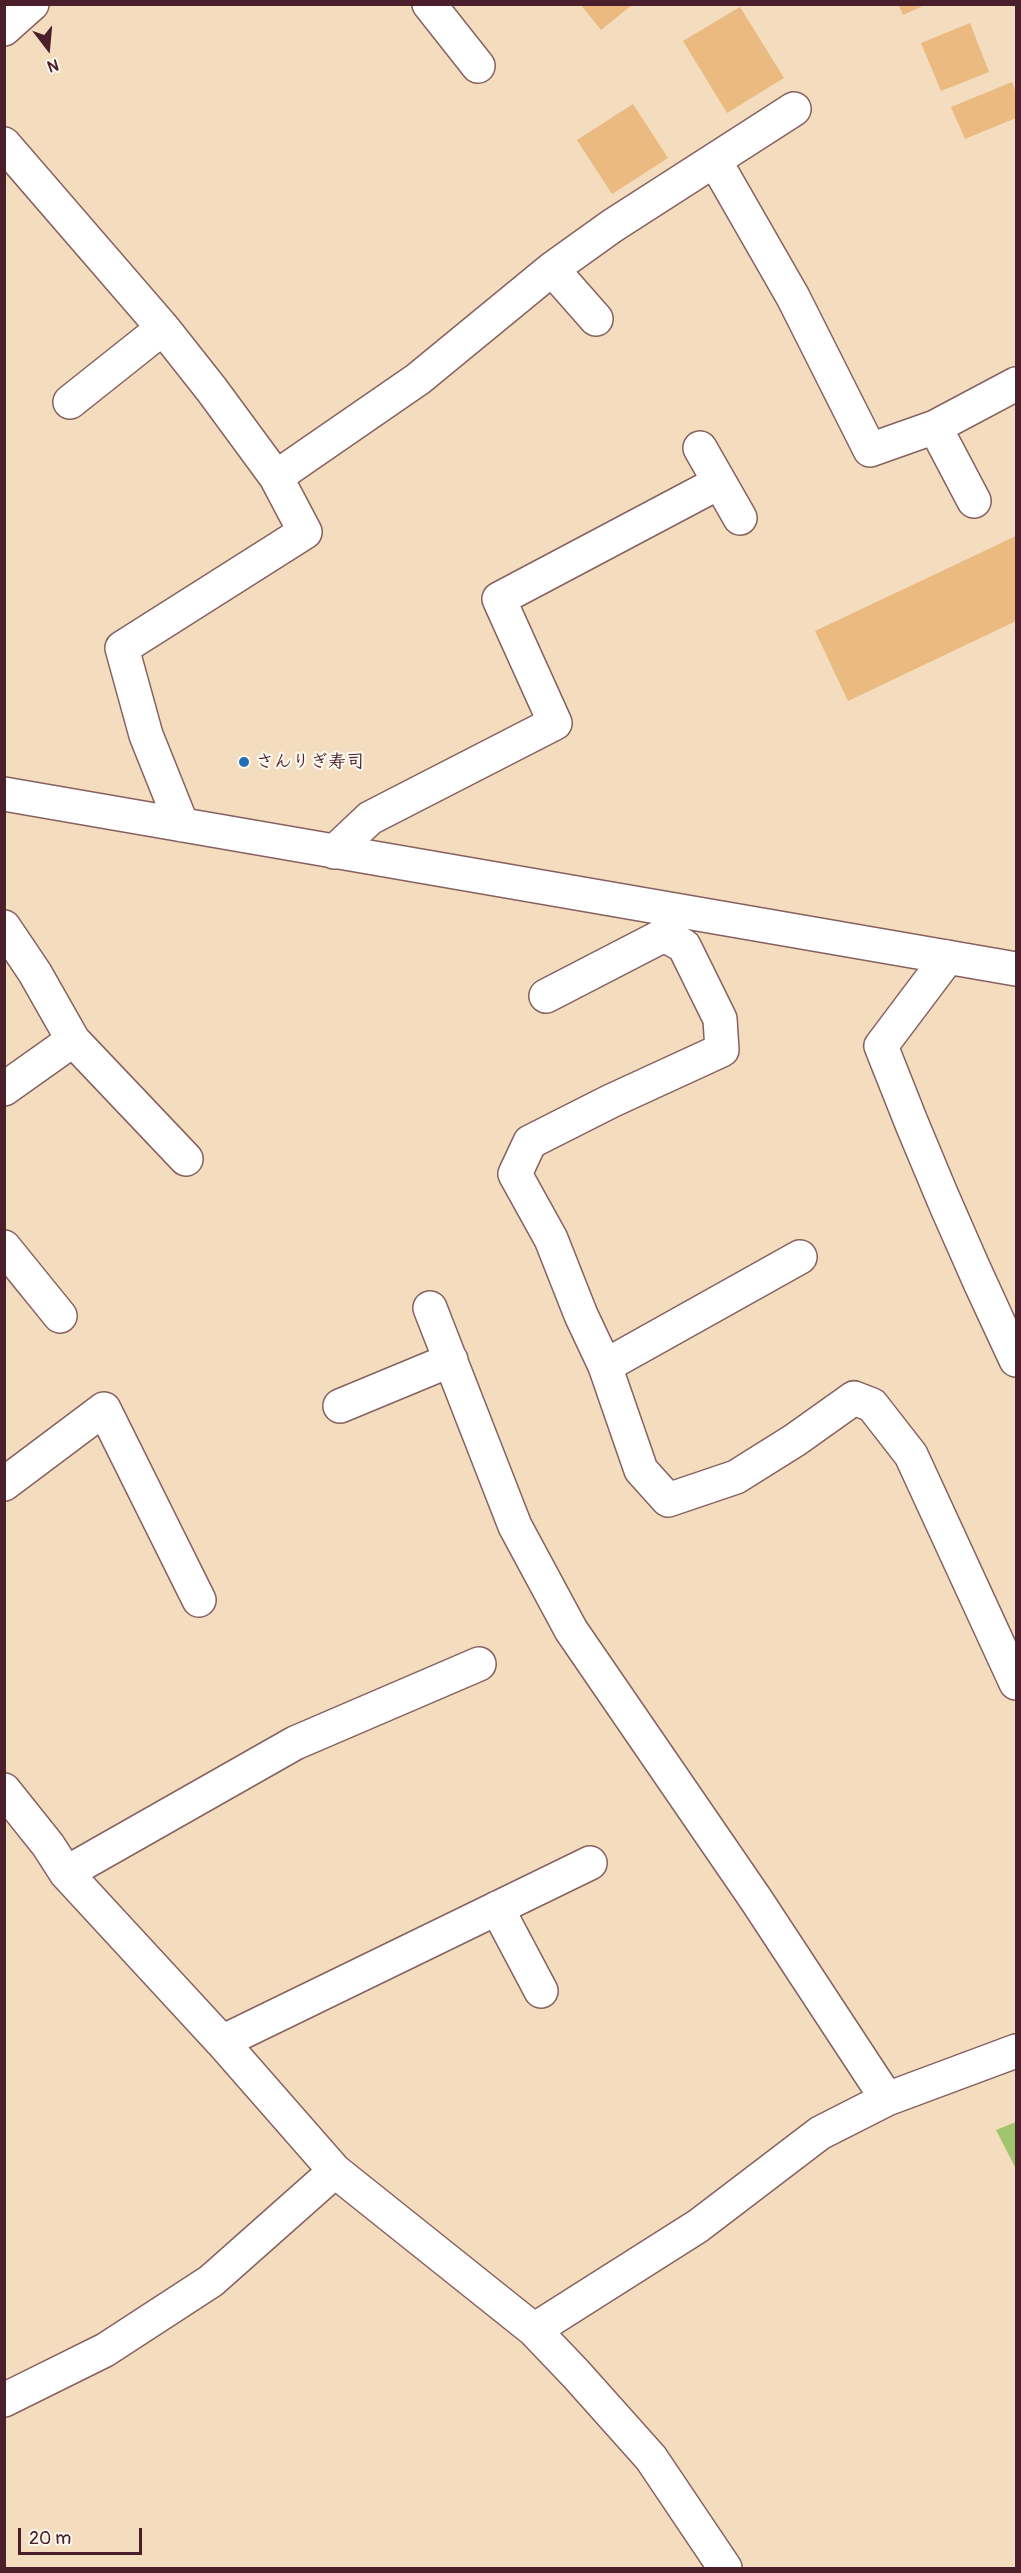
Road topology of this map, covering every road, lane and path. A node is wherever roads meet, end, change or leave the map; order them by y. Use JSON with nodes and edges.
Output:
{"nodes":[{"id":1,"x":32,"y":4,"type":"edge"},
{"id":2,"x":429,"y":4,"type":"edge"},
{"id":3,"x":4,"y":29,"type":"edge"},
{"id":4,"x":478,"y":66,"type":"dead end"},
{"id":5,"x":794,"y":109,"type":"dead end"},
{"id":6,"x":4,"y":144,"type":"edge"},
{"id":7,"x":715,"y":161,"type":"junction"},
{"id":8,"x":552,"y":269,"type":"junction"},
{"id":9,"x":596,"y":319,"type":"dead end"},
{"id":10,"x":163,"y":328,"type":"junction"},
{"id":11,"x":1017,"y":384,"type":"edge"},
{"id":12,"x":70,"y":402,"type":"dead end"},
{"id":13,"x":935,"y":427,"type":"junction"},
{"id":14,"x":700,"y":448,"type":"dead end"},
{"id":15,"x":276,"y":477,"type":"junction"},
{"id":16,"x":718,"y":483,"type":"junction"},
{"id":17,"x":974,"y":501,"type":"dead end"},
{"id":18,"x":740,"y":518,"type":"dead end"},
{"id":19,"x":4,"y":794,"type":"edge"},
{"id":20,"x":182,"y":825,"type":"junction"},
{"id":21,"x":334,"y":852,"type":"junction"},
{"id":22,"x":4,"y":927,"type":"edge"},
{"id":23,"x":948,"y":957,"type":"junction"},
{"id":24,"x":1017,"y":969,"type":"edge"},
{"id":25,"x":546,"y":996,"type":"dead end"},
{"id":26,"x":73,"y":1040,"type":"junction"},
{"id":27,"x":4,"y":1089,"type":"edge"},
{"id":28,"x":186,"y":1159,"type":"dead end"},
{"id":29,"x":4,"y":1247,"type":"edge"},
{"id":30,"x":800,"y":1257,"type":"dead end"},
{"id":31,"x":430,"y":1308,"type":"dead end"},
{"id":32,"x":60,"y":1316,"type":"dead end"},
{"id":33,"x":1017,"y":1359,"type":"edge"},
{"id":34,"x":451,"y":1360,"type":"junction"},
{"id":35,"x":605,"y":1366,"type":"junction"},
{"id":36,"x":340,"y":1406,"type":"dead end"},
{"id":37,"x":4,"y":1484,"type":"edge"},
{"id":38,"x":199,"y":1600,"type":"dead end"},
{"id":39,"x":478,"y":1664,"type":"dead end"},
{"id":40,"x":1017,"y":1683,"type":"edge"},
{"id":41,"x":4,"y":1790,"type":"edge"},
{"id":42,"x":590,"y":1863,"type":"dead end"},
{"id":43,"x":66,"y":1873,"type":"junction"},
{"id":44,"x":497,"y":1908,"type":"junction"},
{"id":45,"x":542,"y":1991,"type":"dead end"},
{"id":46,"x":222,"y":2042,"type":"junction"},
{"id":47,"x":1017,"y":2051,"type":"edge"},
{"id":48,"x":887,"y":2099,"type":"junction"},
{"id":49,"x":335,"y":2171,"type":"junction"},
{"id":50,"x":534,"y":2330,"type":"junction"},
{"id":51,"x":4,"y":2400,"type":"edge"},
{"id":52,"x":725,"y":2568,"type":"edge"}],
"edges":[{"from":1,"to":3,"type":"street"},
{"from":2,"to":4,"type":"street"},
{"from":5,"to":7,"type":"street"},
{"from":6,"to":10,"type":"street"},
{"from":7,"to":8,"type":"street"},
{"from":7,"to":13,"type":"street"},
{"from":8,"to":9,"type":"street"},
{"from":8,"to":15,"type":"street"},
{"from":10,"to":12,"type":"street"},
{"from":10,"to":15,"type":"street"},
{"from":11,"to":13,"type":"street"},
{"from":13,"to":17,"type":"street"},
{"from":14,"to":16,"type":"street"},
{"from":15,"to":20,"type":"street"},
{"from":16,"to":18,"type":"street"},
{"from":16,"to":21,"type":"street"},
{"from":19,"to":20,"type":"street"},
{"from":20,"to":21,"type":"street"},
{"from":21,"to":23,"type":"street"},
{"from":22,"to":26,"type":"street"},
{"from":23,"to":24,"type":"street"},
{"from":23,"to":33,"type":"street"},
{"from":25,"to":35,"type":"street"},
{"from":26,"to":27,"type":"street"},
{"from":26,"to":28,"type":"street"},
{"from":29,"to":32,"type":"street"},
{"from":30,"to":35,"type":"street"},
{"from":31,"to":34,"type":"street"},
{"from":34,"to":36,"type":"street"},
{"from":34,"to":48,"type":"street"},
{"from":35,"to":40,"type":"street"},
{"from":37,"to":38,"type":"street"},
{"from":39,"to":43,"type":"street"},
{"from":41,"to":43,"type":"street"},
{"from":42,"to":44,"type":"street"},
{"from":43,"to":46,"type":"street"},
{"from":44,"to":45,"type":"street"},
{"from":44,"to":46,"type":"street"},
{"from":46,"to":49,"type":"street"},
{"from":47,"to":48,"type":"street"},
{"from":48,"to":50,"type":"street"},
{"from":49,"to":50,"type":"street"},
{"from":49,"to":51,"type":"street"},
{"from":50,"to":52,"type":"street"}]}
